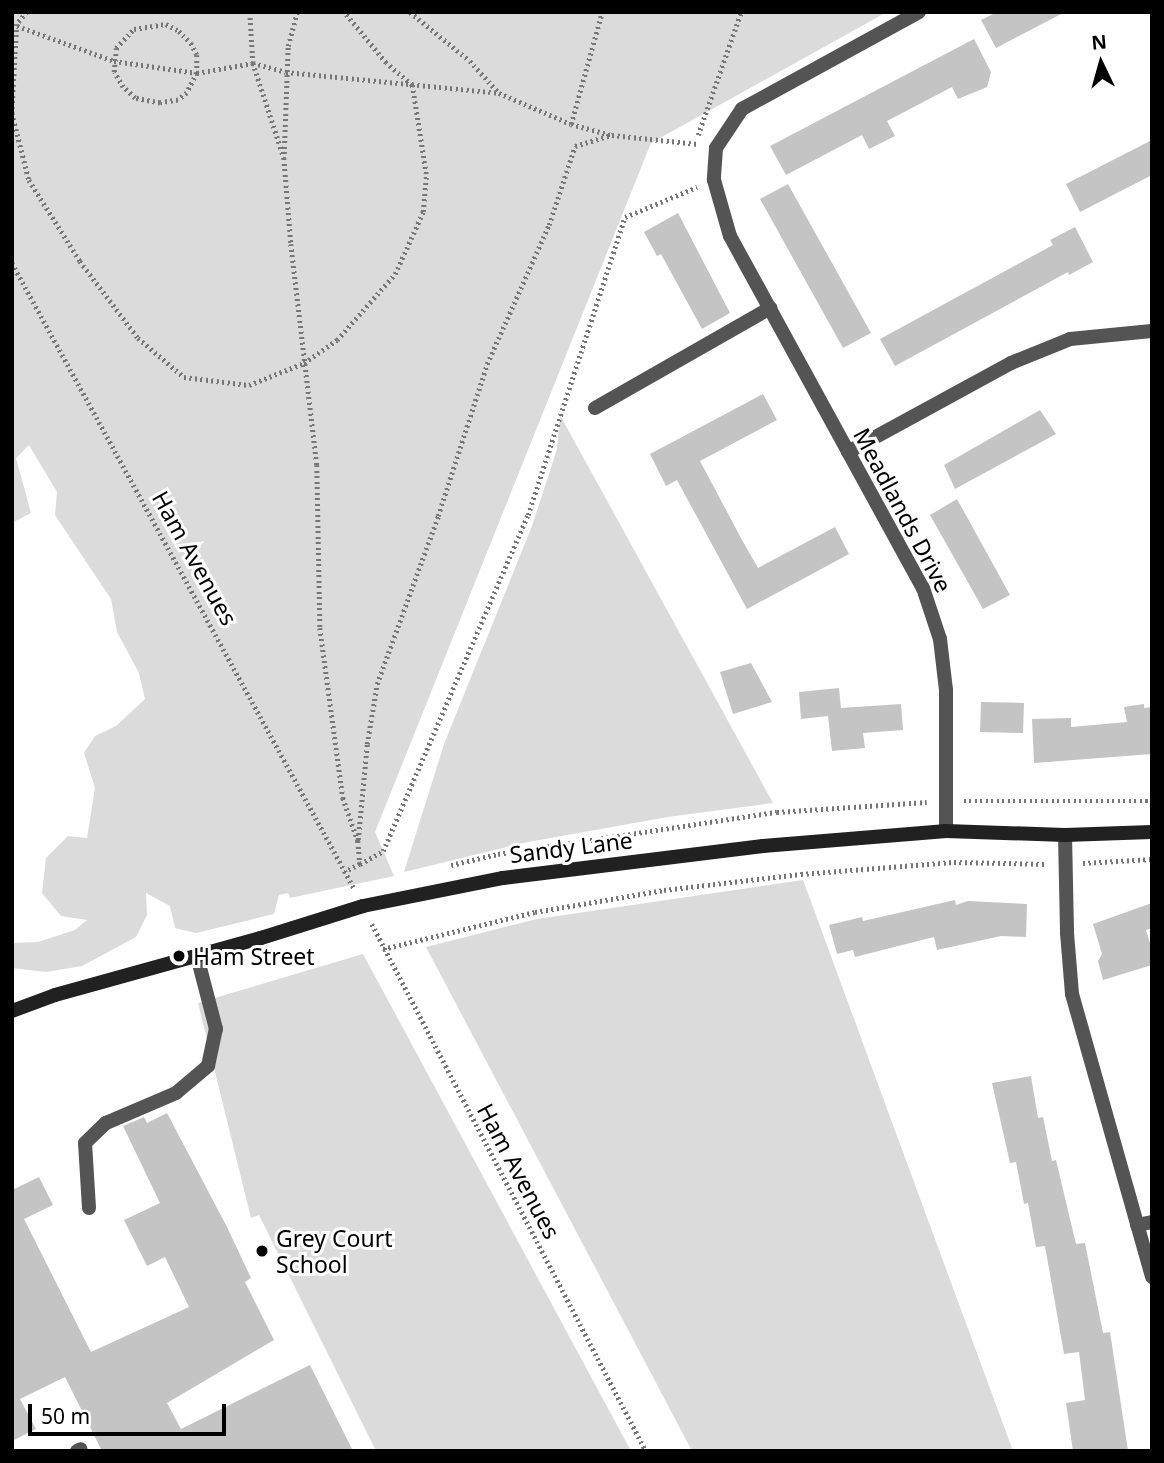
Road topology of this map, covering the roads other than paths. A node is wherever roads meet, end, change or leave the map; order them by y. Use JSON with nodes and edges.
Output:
{"nodes":[{"id":1,"x":919,"y":12,"type":"edge"},
{"id":2,"x":770,"y":309,"type":"junction"},
{"id":3,"x":1152,"y":331,"type":"edge"},
{"id":4,"x":595,"y":408,"type":"dead end"},
{"id":5,"x":848,"y":452,"type":"junction"},
{"id":6,"x":946,"y":831,"type":"junction"},
{"id":7,"x":1152,"y":832,"type":"edge"},
{"id":8,"x":1065,"y":835,"type":"junction"},
{"id":9,"x":197,"y":956,"type":"junction"},
{"id":10,"x":12,"y":1012,"type":"edge"},
{"id":11,"x":89,"y":1208,"type":"dead end"},
{"id":12,"x":1144,"y":1224,"type":"edge"},
{"id":13,"x":1152,"y":1277,"type":"edge"}],
"edges":[{"from":1,"to":2,"type":"street","name":"Meadlands Drive"},
{"from":2,"to":4,"type":"street"},
{"from":2,"to":5,"type":"street","name":"Meadlands Drive"},
{"from":3,"to":5,"type":"street"},
{"from":5,"to":6,"type":"street","name":"Meadlands Drive"},
{"from":6,"to":8,"type":"street","name":"Sandy Lane"},
{"from":6,"to":9,"type":"street","name":"Sandy Lane"},
{"from":7,"to":8,"type":"street","name":"Sandy Lane"},
{"from":8,"to":12,"type":"street"},
{"from":9,"to":10,"type":"street","name":"Sandy Lane"},
{"from":9,"to":11,"type":"street"},
{"from":12,"to":13,"type":"street"}]}
